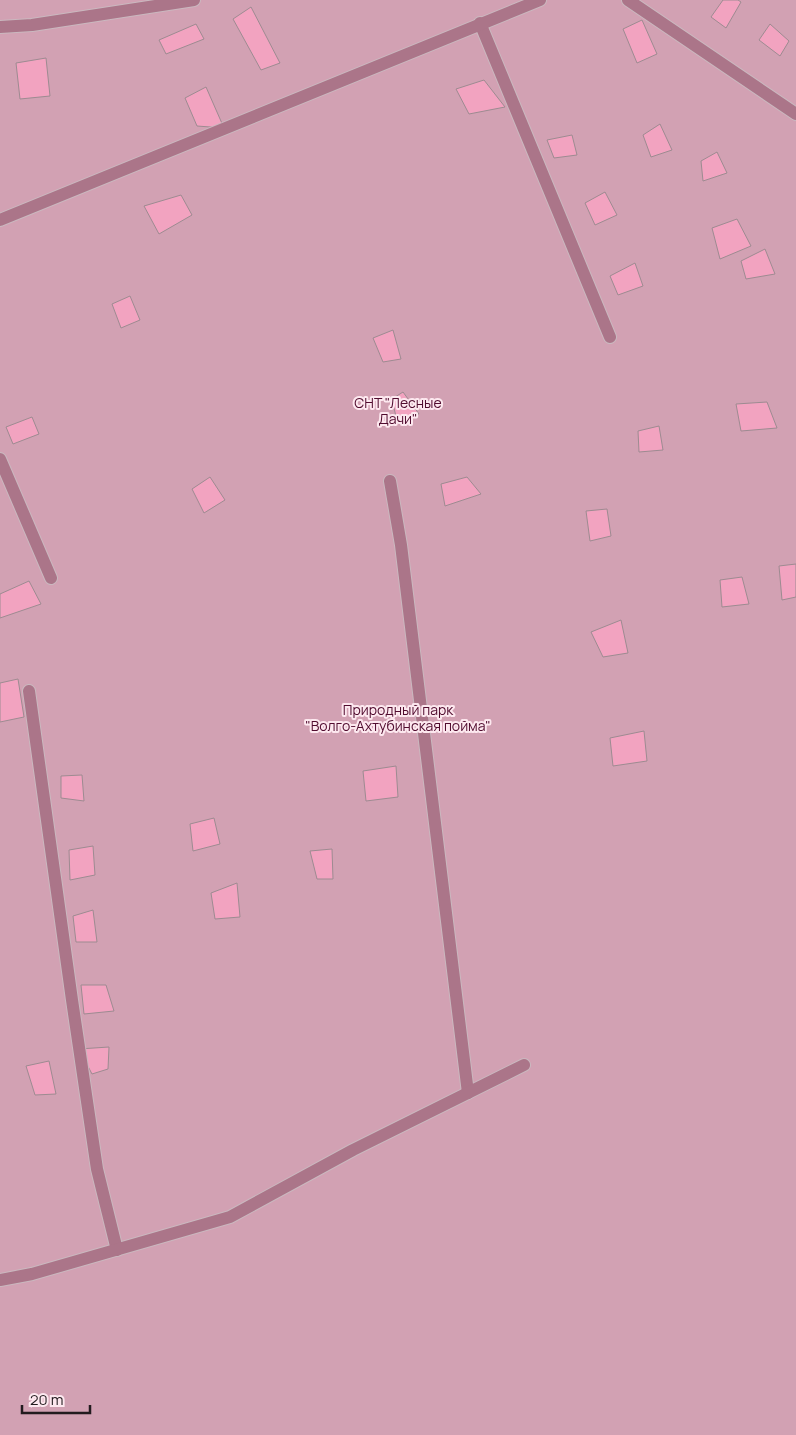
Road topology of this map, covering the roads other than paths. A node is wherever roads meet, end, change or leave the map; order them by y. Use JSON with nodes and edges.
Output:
{"nodes":[{"id":1,"x":194,"y":0,"type":"edge"},
{"id":2,"x":540,"y":0,"type":"edge"},
{"id":3,"x":628,"y":0,"type":"edge"},
{"id":4,"x":480,"y":23,"type":"junction"},
{"id":5,"x":0,"y":27,"type":"edge"},
{"id":6,"x":796,"y":114,"type":"edge"},
{"id":7,"x":0,"y":220,"type":"edge"},
{"id":8,"x":610,"y":337,"type":"dead end"},
{"id":9,"x":0,"y":460,"type":"edge"},
{"id":10,"x":390,"y":481,"type":"dead end"},
{"id":11,"x":51,"y":578,"type":"dead end"},
{"id":12,"x":29,"y":691,"type":"dead end"},
{"id":13,"x":524,"y":1065,"type":"dead end"},
{"id":14,"x":468,"y":1093,"type":"junction"},
{"id":15,"x":117,"y":1250,"type":"junction"},
{"id":16,"x":0,"y":1280,"type":"edge"}],
"edges":[{"from":1,"to":5,"type":"street"},
{"from":2,"to":4,"type":"street"},
{"from":3,"to":6,"type":"street"},
{"from":4,"to":7,"type":"street"},
{"from":4,"to":8,"type":"street"},
{"from":9,"to":11,"type":"street"},
{"from":10,"to":14,"type":"street"},
{"from":12,"to":15,"type":"street"},
{"from":13,"to":14,"type":"street"},
{"from":14,"to":15,"type":"street"},
{"from":15,"to":16,"type":"street"}]}
